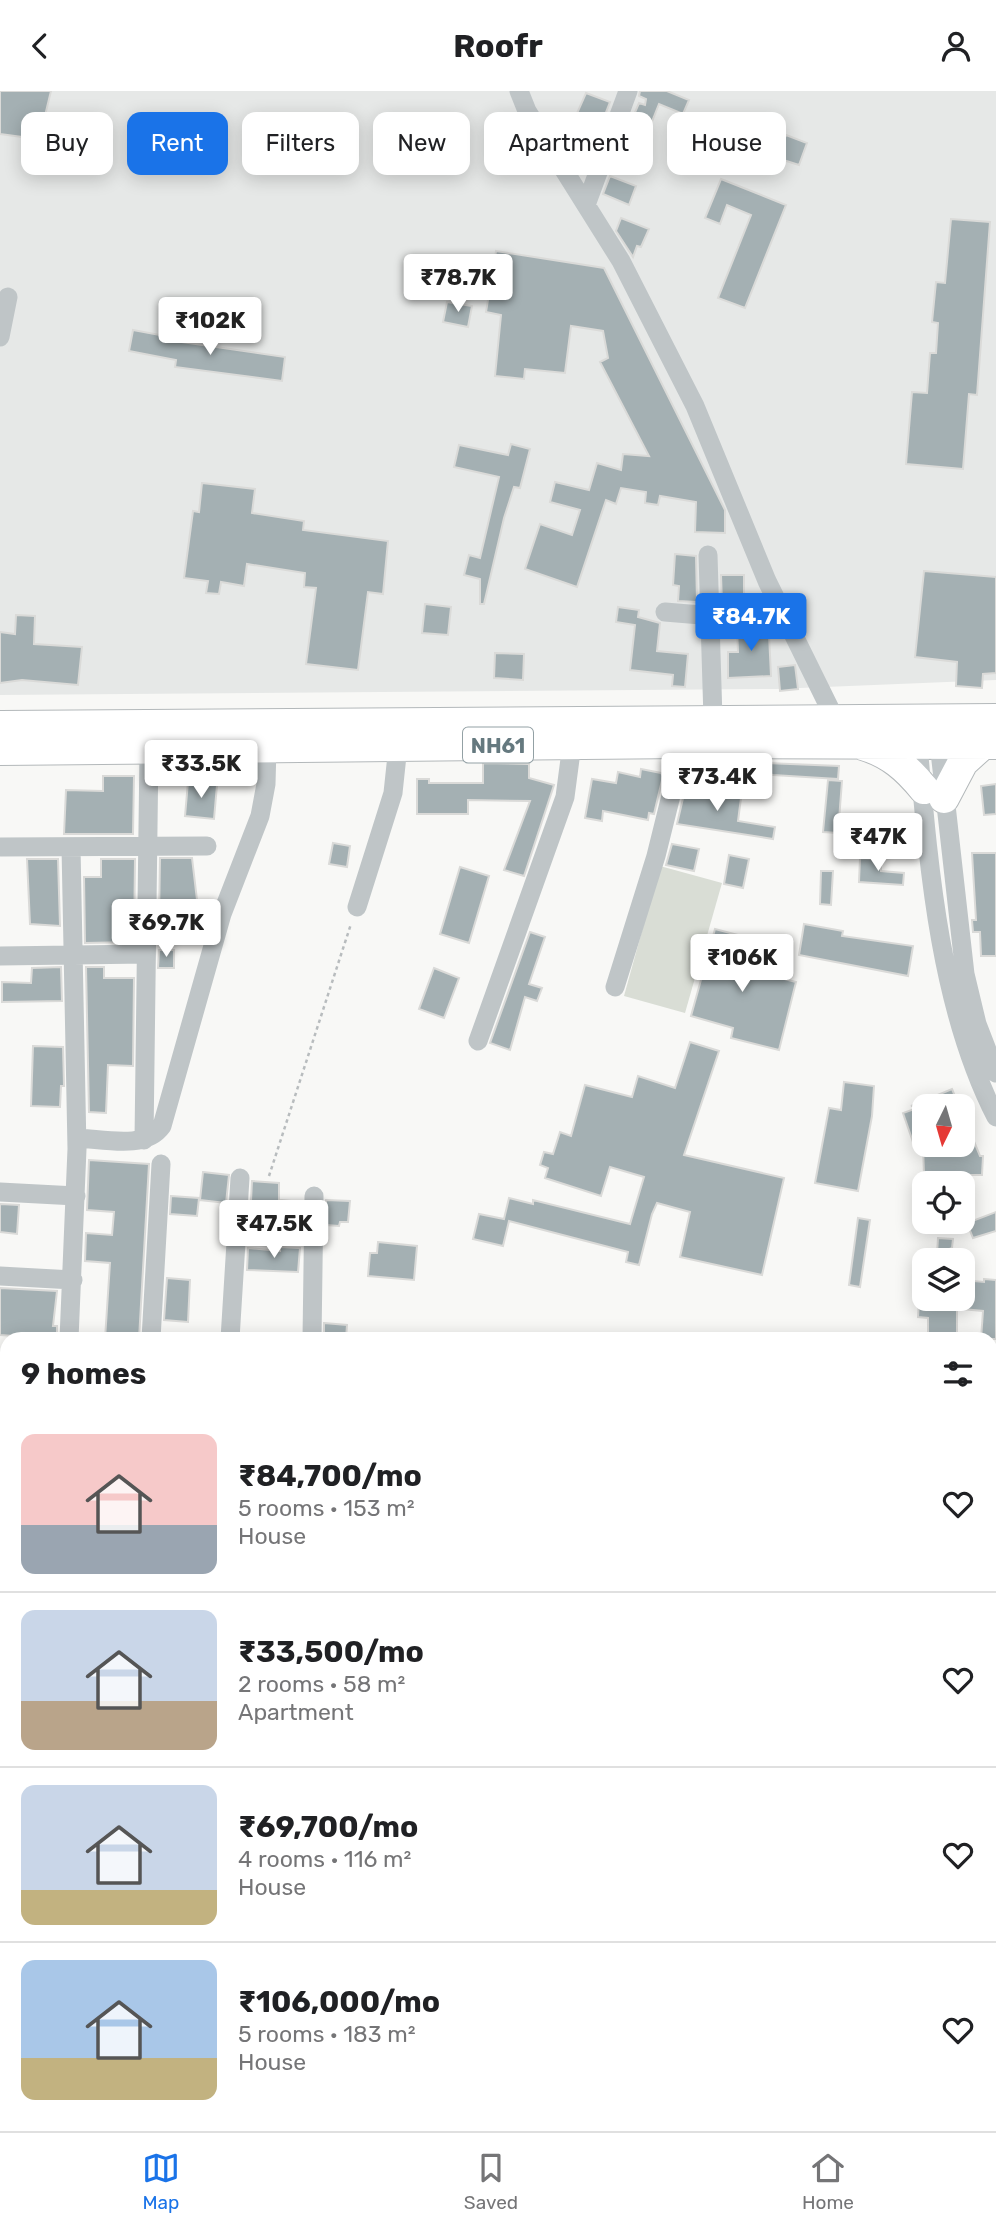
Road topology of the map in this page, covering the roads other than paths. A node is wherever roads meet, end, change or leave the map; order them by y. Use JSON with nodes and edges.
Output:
{"nodes":[{"id":1,"x":519,"y":91,"type":"edge"},
{"id":2,"x":628,"y":91,"type":"edge"},
{"id":3,"x":586,"y":205,"type":"junction"},
{"id":4,"x":8,"y":297,"type":"dead end"},
{"id":5,"x":0,"y":337,"type":"edge"},
{"id":6,"x":708,"y":555,"type":"dead end"},
{"id":7,"x":665,"y":611,"type":"dead end"},
{"id":8,"x":782,"y":611,"type":"junction"},
{"id":9,"x":710,"y":617,"type":"junction"},
{"id":10,"x":713,"y":719,"type":"junction"},
{"id":11,"x":835,"y":719,"type":"junction"},
{"id":12,"x":0,"y":726,"type":"edge"},
{"id":13,"x":927,"y":731,"type":"junction"},
{"id":14,"x":992,"y":736,"type":"edge"},
{"id":15,"x":684,"y":743,"type":"junction"},
{"id":16,"x":856,"y":743,"type":"junction"},
{"id":17,"x":572,"y":744,"type":"junction"},
{"id":18,"x":398,"y":746,"type":"junction"},
{"id":19,"x":267,"y":747,"type":"junction"},
{"id":20,"x":149,"y":749,"type":"junction"},
{"id":21,"x":0,"y":750,"type":"edge"},
{"id":22,"x":934,"y":794,"type":"junction"},
{"id":23,"x":207,"y":846,"type":"dead end"},
{"id":24,"x":71,"y":847,"type":"junction"},
{"id":25,"x":0,"y":848,"type":"edge"},
{"id":26,"x":148,"y":848,"type":"junction"},
{"id":27,"x":357,"y":907,"type":"road end"},
{"id":28,"x":74,"y":954,"type":"junction"},
{"id":29,"x":146,"y":954,"type":"junction"},
{"id":30,"x":0,"y":956,"type":"edge"},
{"id":31,"x":957,"y":975,"type":"junction"},
{"id":32,"x":615,"y":987,"type":"dead end"},
{"id":33,"x":478,"y":1041,"type":"dead end"},
{"id":34,"x":996,"y":1073,"type":"edge"},
{"id":35,"x":989,"y":1088,"type":"edge"},
{"id":36,"x":996,"y":1117,"type":"edge"},
{"id":37,"x":77,"y":1138,"type":"junction"},
{"id":38,"x":144,"y":1140,"type":"junction"},
{"id":39,"x":161,"y":1164,"type":"dead end"},
{"id":40,"x":240,"y":1178,"type":"dead end"},
{"id":41,"x":0,"y":1192,"type":"edge"},
{"id":42,"x":76,"y":1196,"type":"junction"},
{"id":43,"x":314,"y":1196,"type":"dead end"},
{"id":44,"x":0,"y":1276,"type":"edge"},
{"id":45,"x":73,"y":1280,"type":"junction"},
{"id":46,"x":69,"y":1332,"type":"edge"},
{"id":47,"x":151,"y":1332,"type":"edge"},
{"id":48,"x":230,"y":1332,"type":"edge"},
{"id":49,"x":312,"y":1332,"type":"edge"}],
"edges":[{"from":1,"to":3,"type":"street"},
{"from":2,"to":3,"type":"street"},
{"from":3,"to":8,"type":"street"},
{"from":4,"to":5,"type":"street"},
{"from":6,"to":9,"type":"street"},
{"from":7,"to":9,"type":"street"},
{"from":8,"to":9,"type":"street"},
{"from":8,"to":11,"type":"street"},
{"from":9,"to":10,"type":"street"},
{"from":10,"to":11,"type":"highway","number":"NH61"},
{"from":10,"to":12,"type":"highway","number":"NH61"},
{"from":11,"to":13,"type":"highway","number":"NH61"},
{"from":13,"to":14,"type":"highway","number":"NH61"},
{"from":13,"to":16,"type":"highway","number":"NH61"},
{"from":13,"to":22,"type":"street"},
{"from":14,"to":22,"type":"highway"},
{"from":15,"to":16,"type":"highway","number":"NH61"},
{"from":15,"to":17,"type":"highway","number":"NH61"},
{"from":15,"to":32,"type":"street"},
{"from":16,"to":22,"type":"highway"},
{"from":17,"to":18,"type":"highway","number":"NH61"},
{"from":17,"to":33,"type":"street"},
{"from":18,"to":19,"type":"highway","number":"NH61"},
{"from":18,"to":27,"type":"street"},
{"from":19,"to":20,"type":"highway","number":"NH61"},
{"from":19,"to":38,"type":"street"},
{"from":20,"to":21,"type":"highway","number":"NH61"},
{"from":20,"to":26,"type":"street"},
{"from":22,"to":31,"type":"street"},
{"from":23,"to":26,"type":"street"},
{"from":24,"to":25,"type":"street"},
{"from":24,"to":26,"type":"street"},
{"from":24,"to":28,"type":"street"},
{"from":26,"to":29,"type":"street"},
{"from":28,"to":29,"type":"street"},
{"from":28,"to":30,"type":"street"},
{"from":28,"to":37,"type":"street"},
{"from":29,"to":38,"type":"street"},
{"from":31,"to":34,"type":"street"},
{"from":31,"to":35,"type":"street"},
{"from":35,"to":36,"type":"street"},
{"from":37,"to":38,"type":"street"},
{"from":37,"to":42,"type":"street"},
{"from":39,"to":47,"type":"street"},
{"from":40,"to":48,"type":"street"},
{"from":41,"to":42,"type":"street"},
{"from":42,"to":45,"type":"street"},
{"from":43,"to":49,"type":"street"},
{"from":44,"to":45,"type":"street"},
{"from":45,"to":46,"type":"street"}]}
